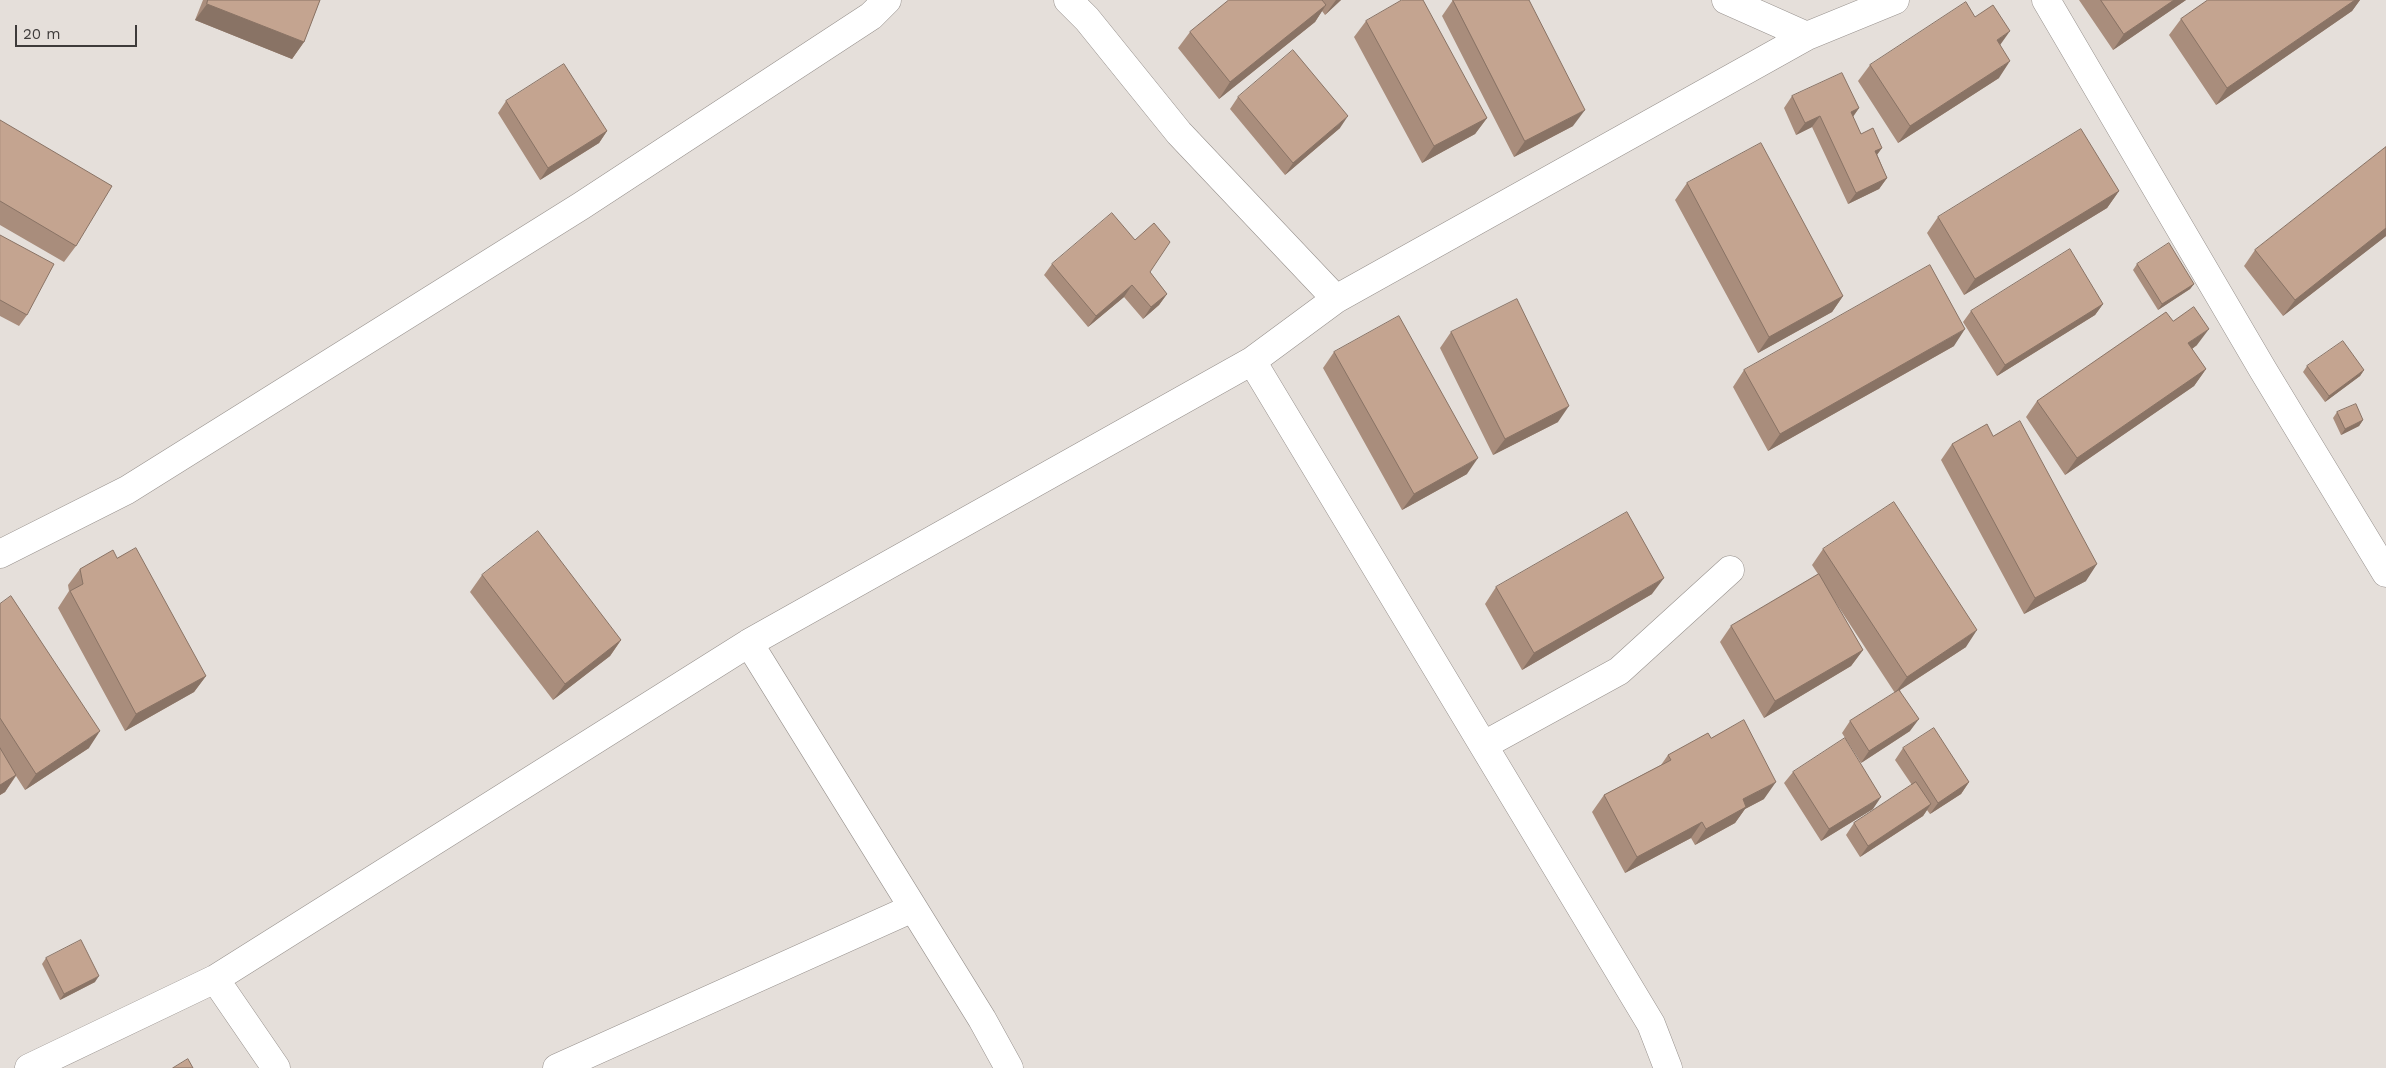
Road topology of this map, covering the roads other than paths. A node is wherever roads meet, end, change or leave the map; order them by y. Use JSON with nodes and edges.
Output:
{"nodes":[{"id":1,"x":887,"y":0,"type":"edge"},
{"id":2,"x":1068,"y":0,"type":"edge"},
{"id":3,"x":1726,"y":0,"type":"edge"},
{"id":4,"x":1895,"y":0,"type":"edge"},
{"id":5,"x":2046,"y":0,"type":"edge"},
{"id":6,"x":1807,"y":36,"type":"junction"},
{"id":7,"x":1336,"y":299,"type":"junction"},
{"id":8,"x":1252,"y":361,"type":"junction"},
{"id":9,"x":0,"y":554,"type":"edge"},
{"id":10,"x":1730,"y":570,"type":"dead end"},
{"id":11,"x":2386,"y":573,"type":"edge"},
{"id":12,"x":749,"y":643,"type":"junction"},
{"id":13,"x":1484,"y":745,"type":"junction"},
{"id":14,"x":913,"y":908,"type":"junction"},
{"id":15,"x":215,"y":979,"type":"junction"},
{"id":16,"x":29,"y":1068,"type":"edge"},
{"id":17,"x":276,"y":1068,"type":"edge"},
{"id":18,"x":558,"y":1068,"type":"edge"},
{"id":19,"x":1009,"y":1068,"type":"edge"},
{"id":20,"x":1668,"y":1068,"type":"edge"}],
"edges":[{"from":1,"to":9,"type":"street"},
{"from":2,"to":7,"type":"street"},
{"from":3,"to":6,"type":"street"},
{"from":4,"to":6,"type":"street"},
{"from":5,"to":11,"type":"street"},
{"from":6,"to":7,"type":"street"},
{"from":7,"to":8,"type":"street"},
{"from":8,"to":12,"type":"street"},
{"from":8,"to":13,"type":"street"},
{"from":10,"to":13,"type":"street"},
{"from":12,"to":14,"type":"street"},
{"from":12,"to":15,"type":"street"},
{"from":13,"to":20,"type":"street"},
{"from":14,"to":18,"type":"street"},
{"from":14,"to":19,"type":"street"},
{"from":15,"to":16,"type":"street"},
{"from":15,"to":17,"type":"street"}]}
